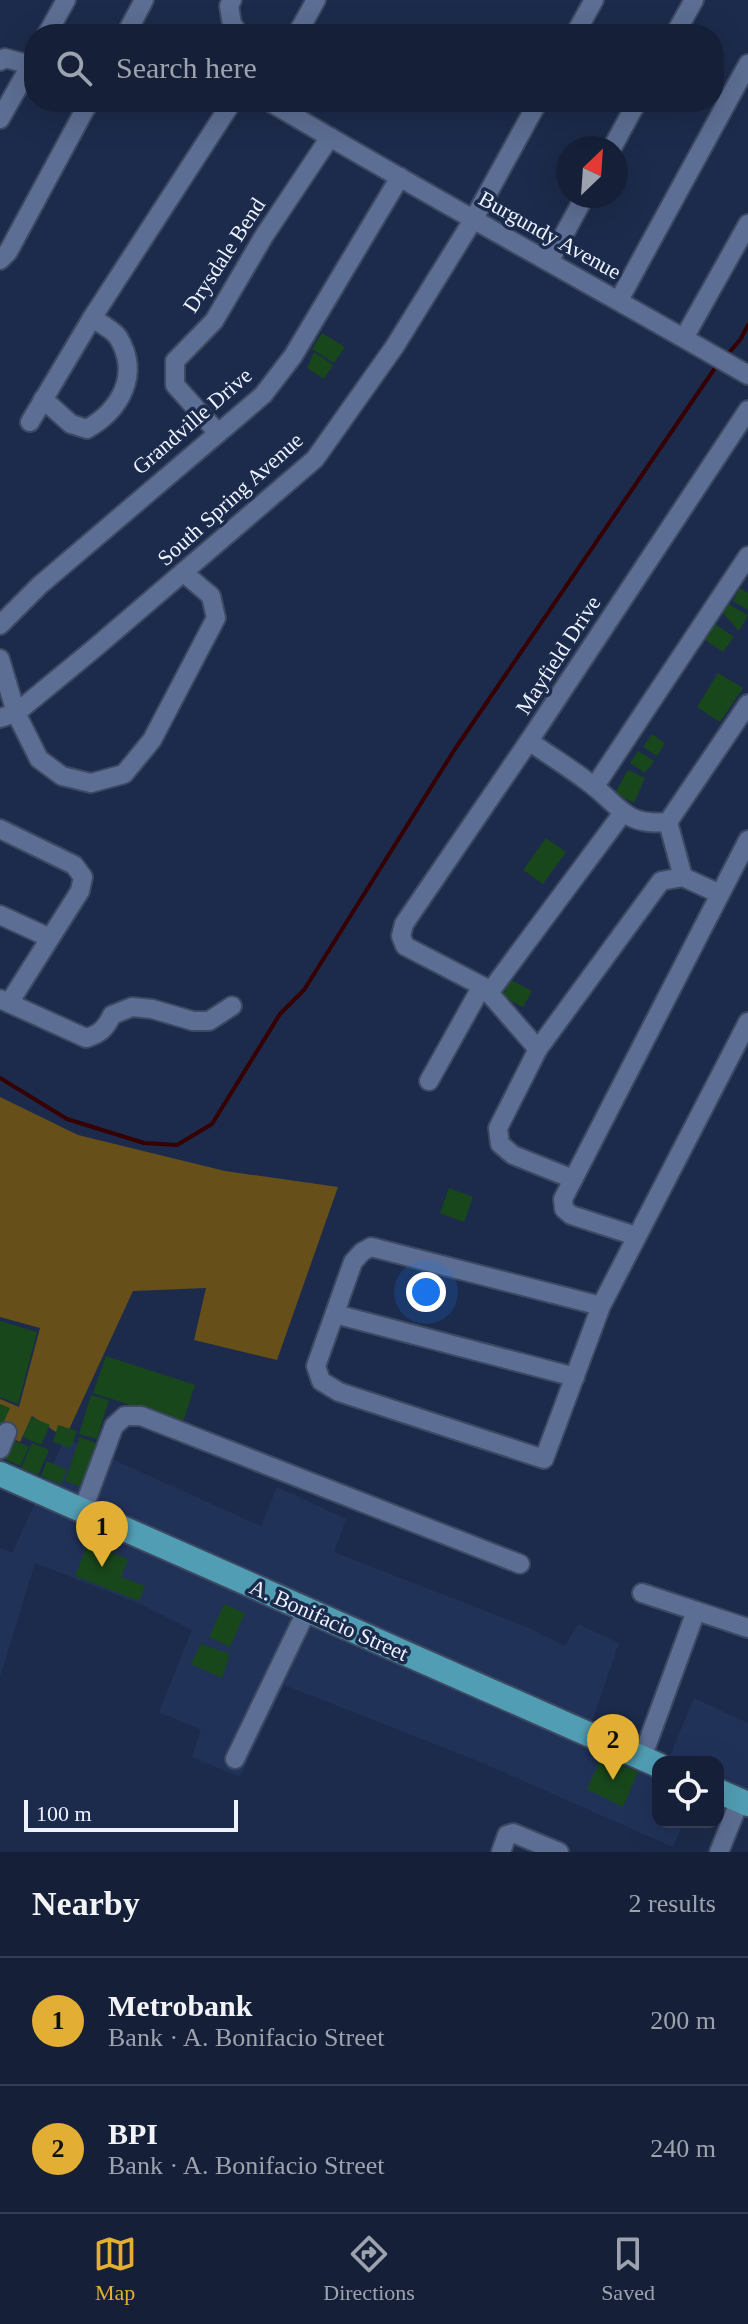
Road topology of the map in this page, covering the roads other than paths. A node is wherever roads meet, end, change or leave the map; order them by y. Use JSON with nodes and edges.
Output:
{"nodes":[{"id":1,"x":66,"y":0,"type":"edge"},
{"id":2,"x":144,"y":0,"type":"edge"},
{"id":3,"x":232,"y":0,"type":"edge"},
{"id":4,"x":316,"y":0,"type":"edge"},
{"id":5,"x":594,"y":0,"type":"edge"},
{"id":6,"x":694,"y":0,"type":"edge"},
{"id":7,"x":53,"y":24,"type":"edge"},
{"id":8,"x":131,"y":24,"type":"edge"},
{"id":9,"x":232,"y":24,"type":"edge"},
{"id":10,"x":303,"y":24,"type":"edge"},
{"id":11,"x":581,"y":24,"type":"edge"},
{"id":12,"x":681,"y":24,"type":"edge"},
{"id":13,"x":0,"y":61,"type":"edge"},
{"id":14,"x":24,"y":61,"type":"edge"},
{"id":15,"x":748,"y":64,"type":"edge"},
{"id":16,"x":24,"y":76,"type":"edge"},
{"id":17,"x":724,"y":108,"type":"edge"},
{"id":18,"x":84,"y":112,"type":"edge"},
{"id":19,"x":226,"y":112,"type":"edge"},
{"id":20,"x":287,"y":112,"type":"edge"},
{"id":21,"x":532,"y":112,"type":"edge"},
{"id":22,"x":632,"y":112,"type":"edge"},
{"id":23,"x":722,"y":112,"type":"edge"},
{"id":24,"x":0,"y":119,"type":"edge"},
{"id":25,"x":619,"y":136,"type":"edge"},
{"id":26,"x":330,"y":137,"type":"junction"},
{"id":27,"x":400,"y":177,"type":"junction"},
{"id":28,"x":578,"y":208,"type":"edge"},
{"id":29,"x":473,"y":220,"type":"junction"},
{"id":30,"x":748,"y":224,"type":"edge"},
{"id":31,"x":0,"y":260,"type":"edge"},
{"id":32,"x":550,"y":260,"type":"junction"},
{"id":33,"x":619,"y":300,"type":"junction"},
{"id":34,"x":92,"y":318,"type":"junction"},
{"id":35,"x":684,"y":338,"type":"junction"},
{"id":36,"x":741,"y":371,"type":"edge"},
{"id":37,"x":43,"y":399,"type":"junction"},
{"id":38,"x":748,"y":410,"type":"edge"},
{"id":39,"x":30,"y":422,"type":"dead end"},
{"id":40,"x":218,"y":433,"type":"junction"},
{"id":41,"x":748,"y":556,"type":"edge"},
{"id":42,"x":184,"y":573,"type":"junction"},
{"id":43,"x":0,"y":625,"type":"edge"},
{"id":44,"x":0,"y":659,"type":"edge"},
{"id":45,"x":748,"y":704,"type":"edge"},
{"id":46,"x":8,"y":715,"type":"edge"},
{"id":47,"x":529,"y":741,"type":"junction"},
{"id":48,"x":595,"y":786,"type":"junction"},
{"id":49,"x":622,"y":814,"type":"junction"},
{"id":50,"x":668,"y":822,"type":"junction"},
{"id":51,"x":0,"y":829,"type":"edge"},
{"id":52,"x":748,"y":840,"type":"edge"},
{"id":53,"x":683,"y":877,"type":"junction"},
{"id":54,"x":720,"y":894,"type":"junction"},
{"id":55,"x":0,"y":915,"type":"edge"},
{"id":56,"x":50,"y":938,"type":"junction"},
{"id":57,"x":486,"y":990,"type":"junction"},
{"id":58,"x":5,"y":1001,"type":"edge"},
{"id":59,"x":232,"y":1006,"type":"dead end"},
{"id":60,"x":748,"y":1022,"type":"edge"},
{"id":61,"x":538,"y":1049,"type":"junction"},
{"id":62,"x":429,"y":1081,"type":"dead end"},
{"id":63,"x":573,"y":1179,"type":"junction"},
{"id":64,"x":636,"y":1236,"type":"junction"},
{"id":65,"x":601,"y":1306,"type":"junction"},
{"id":66,"x":335,"y":1314,"type":"junction"},
{"id":67,"x":575,"y":1377,"type":"junction"},
{"id":68,"x":0,"y":1474,"type":"edge"},
{"id":69,"x":82,"y":1512,"type":"junction"},
{"id":70,"x":520,"y":1564,"type":"dead end"},
{"id":71,"x":642,"y":1593,"type":"dead end"},
{"id":72,"x":307,"y":1610,"type":"junction"},
{"id":73,"x":696,"y":1611,"type":"junction"},
{"id":74,"x":748,"y":1628,"type":"edge"},
{"id":75,"x":235,"y":1759,"type":"dead end"},
{"id":76,"x":650,"y":1762,"type":"edge"},
{"id":77,"x":735,"y":1798,"type":"edge"},
{"id":78,"x":501,"y":1852,"type":"edge"},
{"id":79,"x":559,"y":1852,"type":"edge"},
{"id":80,"x":719,"y":1852,"type":"edge"}],
"edges":[{"from":1,"to":7,"type":"street"},
{"from":2,"to":8,"type":"street"},
{"from":3,"to":9,"type":"street"},
{"from":4,"to":10,"type":"street"},
{"from":5,"to":11,"type":"street"},
{"from":6,"to":12,"type":"street"},
{"from":13,"to":14,"type":"street"},
{"from":15,"to":17,"type":"street"},
{"from":16,"to":24,"type":"street"},
{"from":18,"to":31,"type":"street"},
{"from":19,"to":34,"type":"street"},
{"from":20,"to":26,"type":"street","name":"Burgundy Avenue"},
{"from":21,"to":29,"type":"street","name":"South Spring Avenue"},
{"from":22,"to":25,"type":"street"},
{"from":23,"to":33,"type":"street"},
{"from":26,"to":27,"type":"street","name":"Burgundy Avenue"},
{"from":26,"to":40,"type":"street","name":"Drysdale Bend"},
{"from":27,"to":29,"type":"street","name":"Burgundy Avenue"},
{"from":27,"to":40,"type":"street","name":"Grandville Drive"},
{"from":28,"to":32,"type":"street"},
{"from":29,"to":32,"type":"street","name":"Burgundy Avenue"},
{"from":29,"to":42,"type":"street","name":"South Spring Avenue"},
{"from":30,"to":35,"type":"street"},
{"from":32,"to":33,"type":"street","name":"Burgundy Avenue"},
{"from":33,"to":35,"type":"street","name":"Burgundy Avenue"},
{"from":34,"to":37,"type":"street"},
{"from":34,"to":37,"type":"street"},
{"from":35,"to":36,"type":"street","name":"Burgundy Avenue"},
{"from":37,"to":39,"type":"street"},
{"from":38,"to":47,"type":"street","name":"Mayfield Drive"},
{"from":40,"to":43,"type":"street","name":"Grandville Drive"},
{"from":41,"to":48,"type":"street"},
{"from":42,"to":46,"type":"street","name":"South Spring Avenue"},
{"from":42,"to":46,"type":"street"},
{"from":44,"to":46,"type":"street"},
{"from":45,"to":50,"type":"street"},
{"from":47,"to":48,"type":"street"},
{"from":47,"to":57,"type":"street","name":"Mayfield Drive"},
{"from":48,"to":49,"type":"street"},
{"from":49,"to":50,"type":"street"},
{"from":49,"to":57,"type":"street"},
{"from":50,"to":53,"type":"street"},
{"from":51,"to":56,"type":"street"},
{"from":52,"to":54,"type":"street"},
{"from":53,"to":54,"type":"street"},
{"from":53,"to":61,"type":"street"},
{"from":54,"to":63,"type":"street"},
{"from":55,"to":56,"type":"street"},
{"from":56,"to":58,"type":"street"},
{"from":57,"to":61,"type":"street"},
{"from":57,"to":62,"type":"street"},
{"from":58,"to":59,"type":"street"},
{"from":60,"to":64,"type":"street"},
{"from":61,"to":63,"type":"street"},
{"from":63,"to":64,"type":"street"},
{"from":64,"to":65,"type":"street"},
{"from":65,"to":66,"type":"street"},
{"from":65,"to":67,"type":"street"},
{"from":66,"to":67,"type":"street"},
{"from":66,"to":67,"type":"street"},
{"from":68,"to":69,"type":"main road","name":"A. Bonifacio Street"},
{"from":69,"to":70,"type":"street"},
{"from":69,"to":72,"type":"main road","name":"A. Bonifacio Street"},
{"from":71,"to":73,"type":"street"},
{"from":72,"to":75,"type":"street"},
{"from":72,"to":76,"type":"main road","name":"A. Bonifacio Street"},
{"from":73,"to":74,"type":"street"},
{"from":73,"to":76,"type":"street"},
{"from":77,"to":80,"type":"street"},
{"from":78,"to":79,"type":"street"}]}
